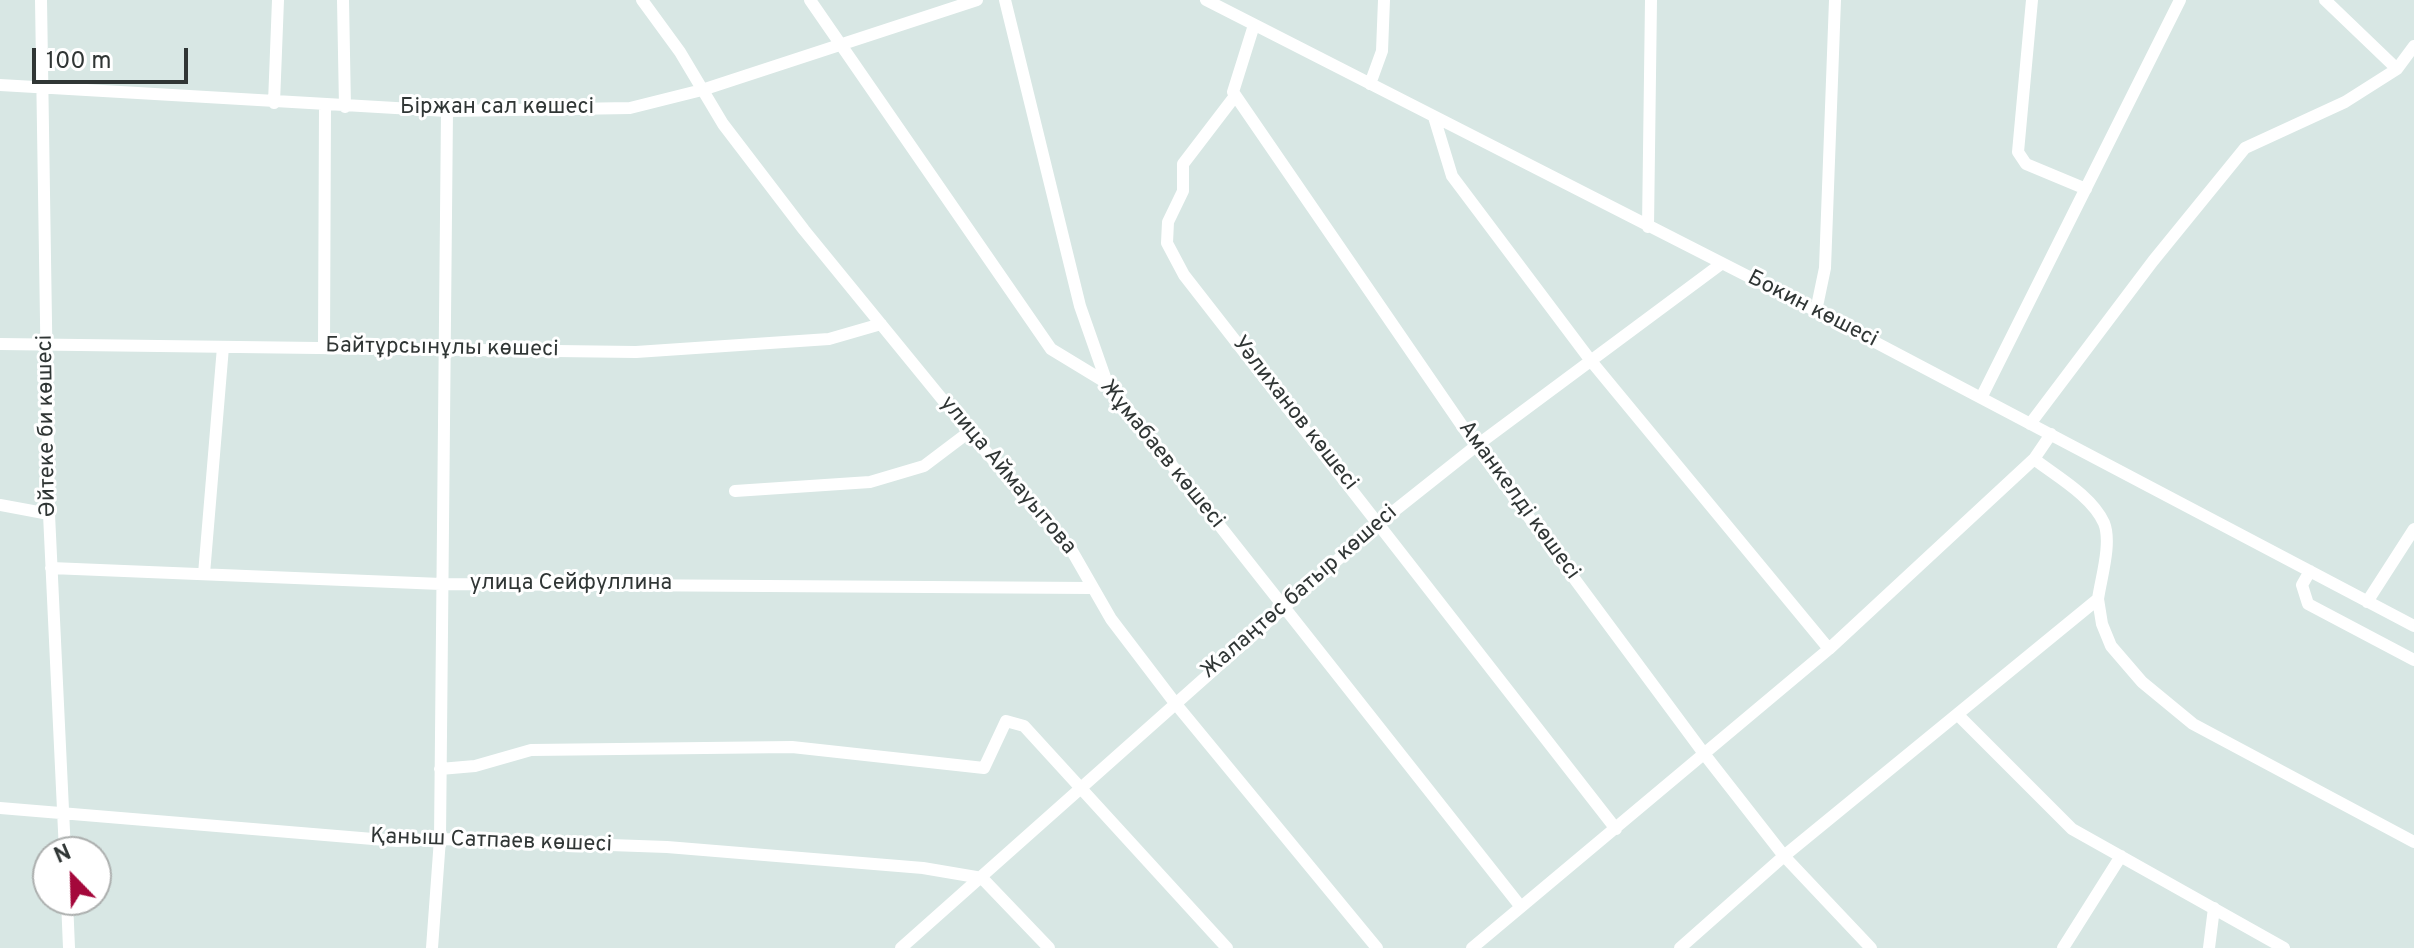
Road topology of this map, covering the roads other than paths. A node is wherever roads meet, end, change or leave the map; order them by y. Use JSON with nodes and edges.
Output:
{"nodes":[{"id":1,"x":41,"y":0,"type":"edge"},
{"id":2,"x":278,"y":0,"type":"edge"},
{"id":3,"x":343,"y":0,"type":"edge"},
{"id":4,"x":642,"y":0,"type":"edge"},
{"id":5,"x":810,"y":0,"type":"edge"},
{"id":6,"x":977,"y":0,"type":"edge"},
{"id":7,"x":1005,"y":0,"type":"edge"},
{"id":8,"x":1206,"y":0,"type":"edge"},
{"id":9,"x":1384,"y":0,"type":"edge"},
{"id":10,"x":1651,"y":0,"type":"edge"},
{"id":11,"x":1835,"y":0,"type":"edge"},
{"id":12,"x":2032,"y":0,"type":"edge"},
{"id":13,"x":2180,"y":0,"type":"edge"},
{"id":14,"x":2325,"y":0,"type":"edge"},
{"id":15,"x":961,"y":2,"type":"edge"},
{"id":16,"x":1254,"y":25,"type":"junction"},
{"id":17,"x":838,"y":45,"type":"junction"},
{"id":18,"x":2414,"y":46,"type":"edge"},
{"id":19,"x":2397,"y":69,"type":"junction"},
{"id":20,"x":1370,"y":84,"type":"junction"},
{"id":21,"x":0,"y":85,"type":"edge"},
{"id":22,"x":41,"y":87,"type":"junction"},
{"id":23,"x":702,"y":90,"type":"junction"},
{"id":24,"x":1235,"y":96,"type":"junction"},
{"id":25,"x":274,"y":103,"type":"junction"},
{"id":26,"x":325,"y":106,"type":"junction"},
{"id":27,"x":345,"y":107,"type":"junction"},
{"id":28,"x":447,"y":111,"type":"junction"},
{"id":29,"x":1434,"y":117,"type":"junction"},
{"id":30,"x":2086,"y":189,"type":"junction"},
{"id":31,"x":1648,"y":227,"type":"junction"},
{"id":32,"x":1721,"y":264,"type":"junction"},
{"id":33,"x":1816,"y":311,"type":"junction"},
{"id":34,"x":881,"y":324,"type":"junction"},
{"id":35,"x":0,"y":344,"type":"edge"},
{"id":36,"x":46,"y":346,"type":"junction"},
{"id":37,"x":223,"y":347,"type":"junction"},
{"id":38,"x":324,"y":347,"type":"junction"},
{"id":39,"x":445,"y":348,"type":"junction"},
{"id":40,"x":1591,"y":361,"type":"junction"},
{"id":41,"x":1107,"y":383,"type":"junction"},
{"id":42,"x":1981,"y":398,"type":"junction"},
{"id":43,"x":2030,"y":424,"type":"junction"},
{"id":44,"x":969,"y":432,"type":"junction"},
{"id":45,"x":2051,"y":434,"type":"junction"},
{"id":46,"x":1476,"y":446,"type":"junction"},
{"id":47,"x":2034,"y":459,"type":"junction"},
{"id":48,"x":735,"y":491,"type":"dead end"},
{"id":49,"x":0,"y":505,"type":"edge"},
{"id":50,"x":49,"y":514,"type":"junction"},
{"id":51,"x":1379,"y":523,"type":"junction"},
{"id":52,"x":2414,"y":529,"type":"edge"},
{"id":53,"x":51,"y":568,"type":"junction"},
{"id":54,"x":2310,"y":571,"type":"junction"},
{"id":55,"x":204,"y":574,"type":"junction"},
{"id":56,"x":441,"y":584,"type":"junction"},
{"id":57,"x":1091,"y":588,"type":"junction"},
{"id":58,"x":2098,"y":599,"type":"junction"},
{"id":59,"x":2367,"y":602,"type":"junction"},
{"id":60,"x":1283,"y":607,"type":"junction"},
{"id":61,"x":2414,"y":626,"type":"edge"},
{"id":62,"x":1829,"y":649,"type":"junction"},
{"id":63,"x":2414,"y":660,"type":"edge"},
{"id":64,"x":1175,"y":703,"type":"junction"},
{"id":65,"x":1958,"y":715,"type":"junction"},
{"id":66,"x":1705,"y":755,"type":"junction"},
{"id":67,"x":440,"y":769,"type":"junction"},
{"id":68,"x":1078,"y":787,"type":"junction"},
{"id":69,"x":0,"y":808,"type":"edge"},
{"id":70,"x":64,"y":812,"type":"junction"},
{"id":71,"x":1616,"y":829,"type":"junction"},
{"id":72,"x":65,"y":836,"type":"edge"},
{"id":73,"x":440,"y":839,"type":"junction"},
{"id":74,"x":2414,"y":842,"type":"edge"},
{"id":75,"x":1784,"y":856,"type":"junction"},
{"id":76,"x":2121,"y":856,"type":"junction"},
{"id":77,"x":982,"y":878,"type":"junction"},
{"id":78,"x":1521,"y":907,"type":"junction"},
{"id":79,"x":2214,"y":908,"type":"junction"},
{"id":80,"x":68,"y":916,"type":"edge"},
{"id":81,"x":69,"y":948,"type":"edge"},
{"id":82,"x":432,"y":948,"type":"edge"},
{"id":83,"x":901,"y":948,"type":"edge"},
{"id":84,"x":1049,"y":948,"type":"edge"},
{"id":85,"x":1227,"y":948,"type":"edge"},
{"id":86,"x":1377,"y":948,"type":"edge"},
{"id":87,"x":1472,"y":948,"type":"edge"},
{"id":88,"x":1680,"y":948,"type":"edge"},
{"id":89,"x":1871,"y":948,"type":"edge"},
{"id":90,"x":2063,"y":948,"type":"edge"},
{"id":91,"x":2209,"y":948,"type":"edge"},
{"id":92,"x":2284,"y":948,"type":"edge"}],
"edges":[{"from":1,"to":22,"type":"street","name":"Әйтеке би көшесі"},
{"from":2,"to":25,"type":"street"},
{"from":3,"to":27,"type":"street"},
{"from":4,"to":23,"type":"street","name":"улица Аймауытова"},
{"from":5,"to":17,"type":"street","name":"Жұмабаев көшесі"},
{"from":6,"to":15,"type":"street","name":"Біржан сал көшесі"},
{"from":7,"to":41,"type":"street"},
{"from":8,"to":16,"type":"street","name":"Бокин көшесі"},
{"from":9,"to":20,"type":"street"},
{"from":10,"to":31,"type":"street"},
{"from":11,"to":33,"type":"street"},
{"from":12,"to":30,"type":"street"},
{"from":13,"to":30,"type":"street"},
{"from":14,"to":19,"type":"street"},
{"from":15,"to":17,"type":"street","name":"Біржан сал көшесі"},
{"from":16,"to":20,"type":"street","name":"Бокин көшесі"},
{"from":16,"to":24,"type":"street"},
{"from":17,"to":23,"type":"street","name":"Біржан сал көшесі"},
{"from":17,"to":41,"type":"street","name":"Жұмабаев көшесі"},
{"from":18,"to":19,"type":"street"},
{"from":19,"to":43,"type":"street"},
{"from":20,"to":29,"type":"street","name":"Бокин көшесі"},
{"from":21,"to":22,"type":"street","name":"Біржан сал көшесі"},
{"from":22,"to":25,"type":"street","name":"Біржан сал көшесі"},
{"from":22,"to":36,"type":"street","name":"Әйтеке би көшесі"},
{"from":23,"to":28,"type":"street","name":"Біржан сал көшесі"},
{"from":23,"to":34,"type":"street","name":"улица Аймауытова"},
{"from":24,"to":46,"type":"street","name":"Аманкелді көшесі"},
{"from":24,"to":51,"type":"street","name":"Уәлиханов көшесі"},
{"from":25,"to":26,"type":"street","name":"Біржан сал көшесі"},
{"from":26,"to":27,"type":"street","name":"Біржан сал көшесі"},
{"from":26,"to":38,"type":"street"},
{"from":27,"to":28,"type":"street","name":"Біржан сал көшесі"},
{"from":28,"to":39,"type":"street"},
{"from":29,"to":31,"type":"street","name":"Бокин көшесі"},
{"from":29,"to":40,"type":"street"},
{"from":30,"to":42,"type":"street"},
{"from":31,"to":32,"type":"street","name":"Бокин көшесі"},
{"from":32,"to":33,"type":"street","name":"Бокин көшесі"},
{"from":32,"to":40,"type":"street","name":"Жалаңтөс батыр көшесі"},
{"from":33,"to":42,"type":"street","name":"Бокин көшесі"},
{"from":34,"to":39,"type":"street","name":"Байтұрсынұлы көшесі"},
{"from":34,"to":44,"type":"street","name":"улица Аймауытова"},
{"from":35,"to":36,"type":"street","name":"Байтұрсынұлы көшесі"},
{"from":36,"to":37,"type":"street","name":"Байтұрсынұлы көшесі"},
{"from":36,"to":50,"type":"street","name":"Әйтеке би көшесі"},
{"from":37,"to":38,"type":"street","name":"Байтұрсынұлы көшесі"},
{"from":37,"to":55,"type":"street"},
{"from":38,"to":39,"type":"street","name":"Байтұрсынұлы көшесі"},
{"from":39,"to":56,"type":"street"},
{"from":40,"to":46,"type":"street","name":"Жалаңтөс батыр көшесі"},
{"from":40,"to":62,"type":"street"},
{"from":41,"to":60,"type":"street","name":"Жұмабаев көшесі"},
{"from":42,"to":43,"type":"street","name":"Бокин көшесі"},
{"from":43,"to":45,"type":"street","name":"Бокин көшесі"},
{"from":44,"to":48,"type":"street"},
{"from":44,"to":57,"type":"street","name":"улица Аймауытова"},
{"from":45,"to":47,"type":"street"},
{"from":45,"to":54,"type":"street","name":"Бокин көшесі"},
{"from":46,"to":51,"type":"street","name":"Жалаңтөс батыр көшесі"},
{"from":46,"to":66,"type":"street","name":"Аманкелді көшесі"},
{"from":47,"to":58,"type":"street"},
{"from":47,"to":62,"type":"street"},
{"from":49,"to":50,"type":"street"},
{"from":50,"to":53,"type":"street","name":"Әйтеке би көшесі"},
{"from":51,"to":60,"type":"street","name":"Жалаңтөс батыр көшесі"},
{"from":51,"to":71,"type":"street","name":"Уәлиханов көшесі"},
{"from":52,"to":59,"type":"street"},
{"from":53,"to":55,"type":"street","name":"улица Сейфуллина"},
{"from":53,"to":70,"type":"street","name":"Әйтеке би көшесі"},
{"from":54,"to":59,"type":"street","name":"Бокин көшесі"},
{"from":54,"to":63,"type":"street"},
{"from":55,"to":56,"type":"street","name":"улица Сейфуллина"},
{"from":56,"to":57,"type":"street","name":"улица Сейфуллина"},
{"from":56,"to":67,"type":"street"},
{"from":57,"to":64,"type":"street","name":"улица Аймауытова"},
{"from":58,"to":65,"type":"street"},
{"from":58,"to":74,"type":"street"},
{"from":59,"to":61,"type":"street","name":"Бокин көшесі"},
{"from":60,"to":64,"type":"street","name":"Жалаңтөс батыр көшесі"},
{"from":60,"to":78,"type":"street","name":"Жұмабаев көшесі"},
{"from":62,"to":66,"type":"street"},
{"from":64,"to":68,"type":"street","name":"Жалаңтөс батыр көшесі"},
{"from":64,"to":86,"type":"street","name":"улица Аймауытова"},
{"from":65,"to":75,"type":"street"},
{"from":65,"to":76,"type":"street"},
{"from":66,"to":71,"type":"street"},
{"from":66,"to":75,"type":"street","name":"Аманкелді көшесі"},
{"from":67,"to":68,"type":"street"},
{"from":67,"to":73,"type":"street"},
{"from":68,"to":77,"type":"street","name":"Жалаңтөс батыр көшесі"},
{"from":68,"to":85,"type":"street"},
{"from":69,"to":70,"type":"street","name":"Қаныш Сатпаев көшесі"},
{"from":70,"to":72,"type":"street","name":"Әйтеке би көшесі"},
{"from":70,"to":73,"type":"street","name":"Қаныш Сатпаев көшесі"},
{"from":71,"to":78,"type":"street"},
{"from":73,"to":77,"type":"street","name":"Қаныш Сатпаев көшесі"},
{"from":73,"to":82,"type":"street"},
{"from":75,"to":88,"type":"street"},
{"from":75,"to":89,"type":"street","name":"Аманкелді көшесі"},
{"from":76,"to":79,"type":"street"},
{"from":76,"to":90,"type":"street"},
{"from":77,"to":83,"type":"street","name":"Жалаңтөс батыр көшесі"},
{"from":77,"to":84,"type":"street"},
{"from":78,"to":87,"type":"street"},
{"from":79,"to":91,"type":"street"},
{"from":79,"to":92,"type":"street"},
{"from":80,"to":81,"type":"street"}]}
